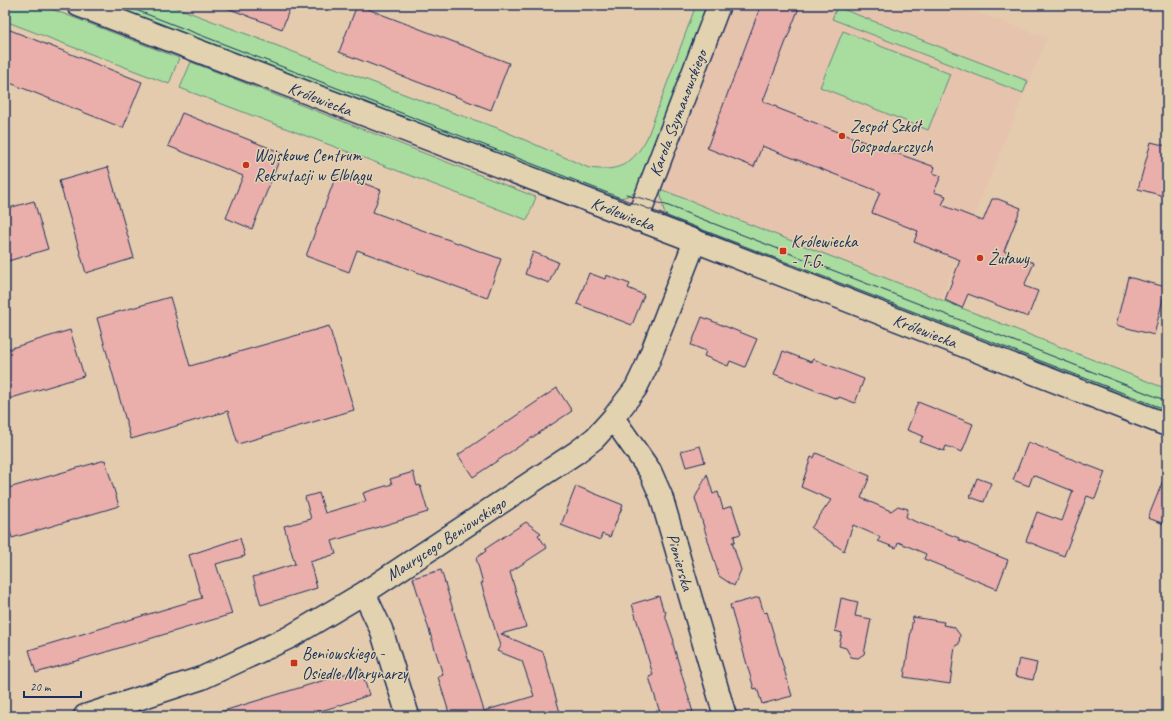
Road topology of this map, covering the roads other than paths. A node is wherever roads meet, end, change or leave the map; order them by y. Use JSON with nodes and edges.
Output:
{"nodes":[{"id":1,"x":78,"y":5,"type":"edge"},
{"id":2,"x":719,"y":5,"type":"edge"},
{"id":3,"x":637,"y":220,"type":"junction"},
{"id":4,"x":695,"y":241,"type":"junction"},
{"id":5,"x":613,"y":418,"type":"junction"},
{"id":6,"x":1167,"y":425,"type":"edge"},
{"id":7,"x":364,"y":593,"type":"junction"},
{"id":8,"x":85,"y":716,"type":"edge"},
{"id":9,"x":408,"y":716,"type":"edge"},
{"id":10,"x":725,"y":716,"type":"edge"}],
"edges":[{"from":1,"to":3,"type":"street","name":"Królewiecka"},
{"from":2,"to":3,"type":"street","name":"Karola Szymanowskiego"},
{"from":3,"to":4,"type":"street","name":"Królewiecka"},
{"from":4,"to":5,"type":"street","name":"Maurycego Beniowskiego"},
{"from":4,"to":6,"type":"street","name":"Królewiecka"},
{"from":5,"to":7,"type":"street","name":"Maurycego Beniowskiego"},
{"from":5,"to":10,"type":"street","name":"Pionierska"},
{"from":7,"to":8,"type":"street","name":"Maurycego Beniowskiego"},
{"from":7,"to":9,"type":"street"}]}
